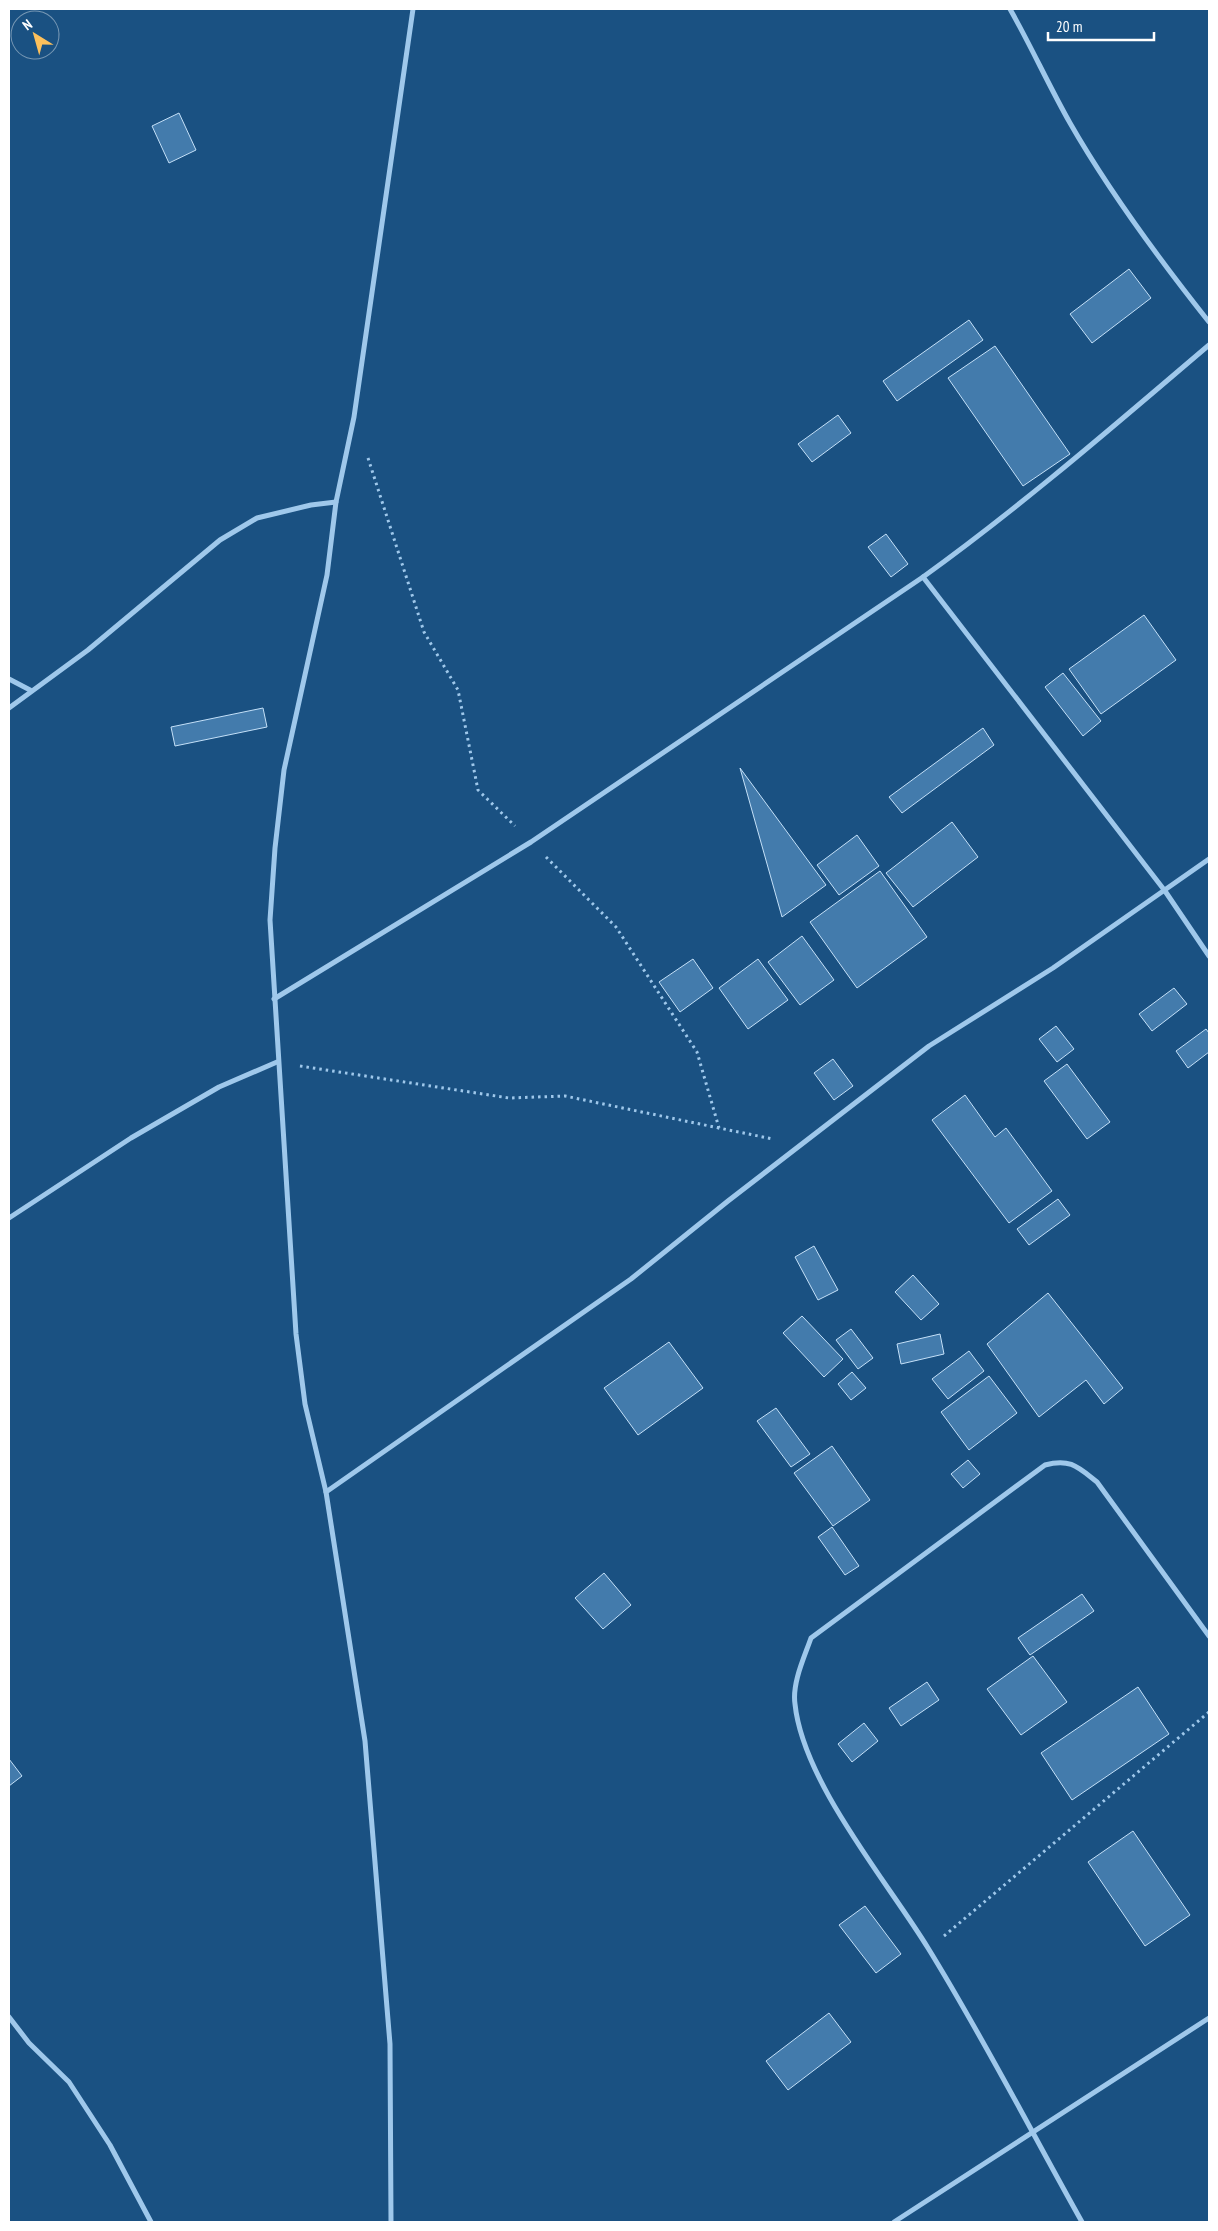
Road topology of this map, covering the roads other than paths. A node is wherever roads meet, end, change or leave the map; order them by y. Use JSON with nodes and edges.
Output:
{"nodes":[{"id":1,"x":413,"y":9,"type":"edge"},
{"id":2,"x":1010,"y":9,"type":"edge"},
{"id":3,"x":1209,"y":322,"type":"edge"},
{"id":4,"x":1209,"y":345,"type":"edge"},
{"id":5,"x":336,"y":502,"type":"junction"},
{"id":6,"x":923,"y":577,"type":"junction"},
{"id":7,"x":9,"y":679,"type":"edge"},
{"id":8,"x":30,"y":690,"type":"junction"},
{"id":9,"x":9,"y":708,"type":"edge"},
{"id":10,"x":1209,"y":859,"type":"edge"},
{"id":11,"x":1165,"y":891,"type":"junction"},
{"id":12,"x":1209,"y":956,"type":"edge"},
{"id":13,"x":274,"y":998,"type":"junction"},
{"id":14,"x":277,"y":1062,"type":"junction"},
{"id":15,"x":9,"y":1218,"type":"edge"},
{"id":16,"x":326,"y":1492,"type":"junction"},
{"id":17,"x":1209,"y":1636,"type":"edge"},
{"id":18,"x":9,"y":2017,"type":"edge"},
{"id":19,"x":1209,"y":2018,"type":"edge"},
{"id":20,"x":1032,"y":2134,"type":"junction"},
{"id":21,"x":151,"y":2222,"type":"edge"},
{"id":22,"x":391,"y":2222,"type":"edge"},
{"id":23,"x":894,"y":2222,"type":"edge"},
{"id":24,"x":1082,"y":2222,"type":"edge"}],
"edges":[{"from":1,"to":5,"type":"street"},
{"from":2,"to":3,"type":"street"},
{"from":4,"to":6,"type":"street"},
{"from":5,"to":8,"type":"street"},
{"from":5,"to":13,"type":"street"},
{"from":6,"to":11,"type":"street"},
{"from":6,"to":13,"type":"street"},
{"from":7,"to":8,"type":"street"},
{"from":8,"to":9,"type":"street"},
{"from":10,"to":11,"type":"street"},
{"from":11,"to":12,"type":"street"},
{"from":11,"to":16,"type":"street"},
{"from":13,"to":14,"type":"street"},
{"from":14,"to":15,"type":"street"},
{"from":14,"to":16,"type":"street"},
{"from":16,"to":22,"type":"street"},
{"from":17,"to":20,"type":"street"},
{"from":18,"to":21,"type":"street"},
{"from":19,"to":20,"type":"street"},
{"from":20,"to":23,"type":"street"},
{"from":20,"to":24,"type":"street"}]}
